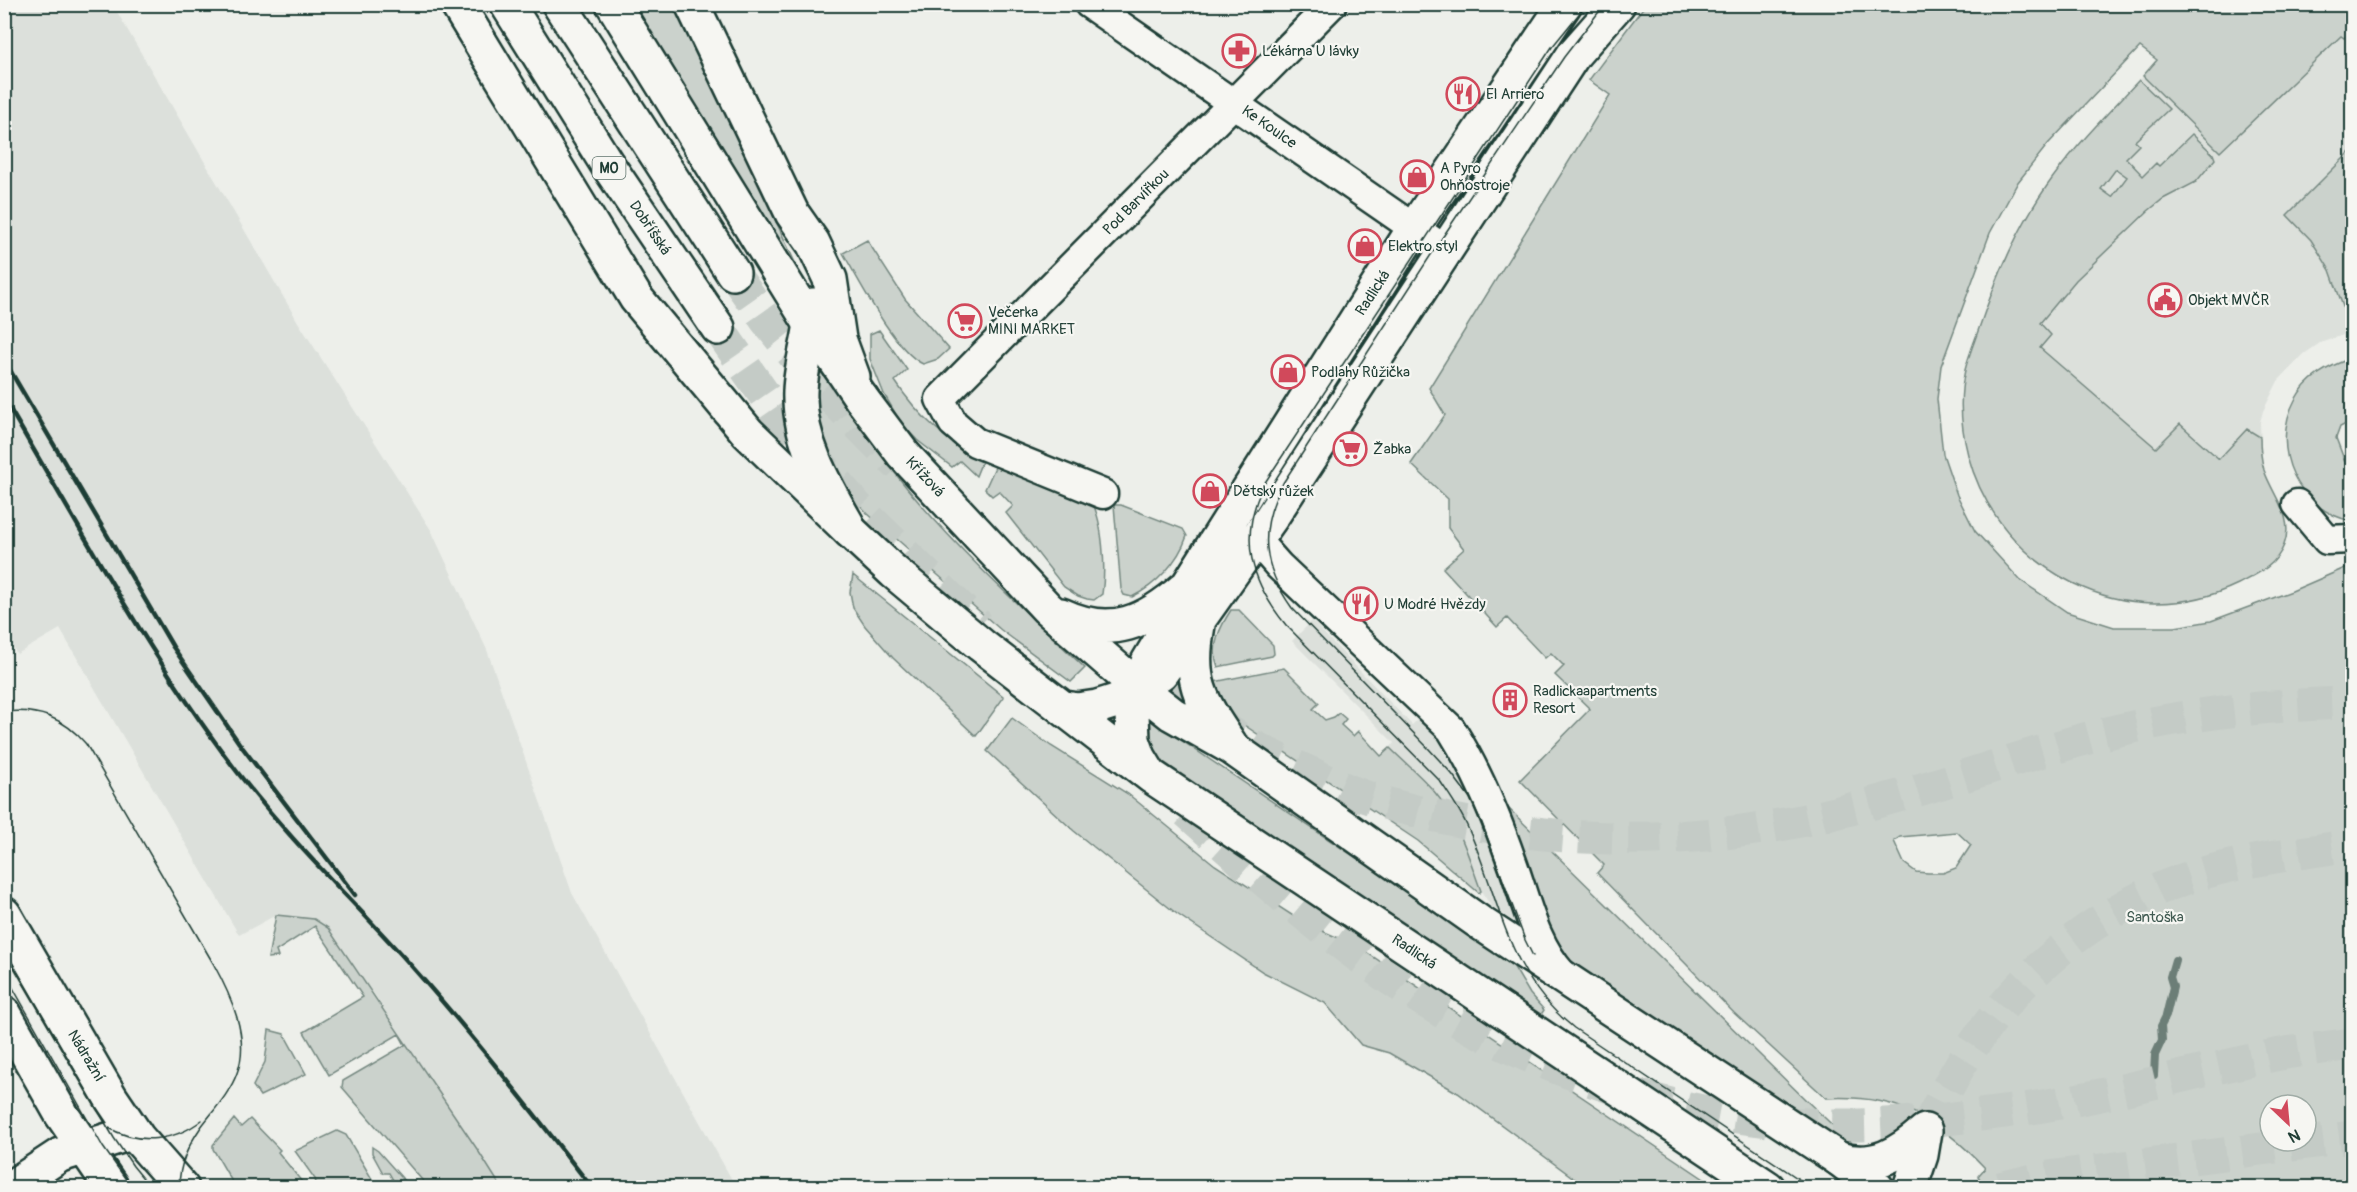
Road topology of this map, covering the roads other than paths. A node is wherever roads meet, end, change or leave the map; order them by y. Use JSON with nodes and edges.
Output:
{"nodes":[{"id":1,"x":457,"y":4,"type":"edge"},
{"id":2,"x":507,"y":4,"type":"edge"},
{"id":3,"x":559,"y":4,"type":"edge"},
{"id":4,"x":613,"y":4,"type":"edge"},
{"id":5,"x":692,"y":4,"type":"edge"},
{"id":6,"x":1089,"y":4,"type":"edge"},
{"id":7,"x":1332,"y":4,"type":"edge"},
{"id":8,"x":1618,"y":4,"type":"edge"},
{"id":9,"x":1561,"y":6,"type":"edge"},
{"id":10,"x":1592,"y":31,"type":"junction"},
{"id":11,"x":1234,"y":103,"type":"junction"},
{"id":12,"x":792,"y":213,"type":"junction"},
{"id":13,"x":1415,"y":227,"type":"junction"},
{"id":14,"x":1448,"y":251,"type":"junction"},
{"id":15,"x":733,"y":273,"type":"tunnel mouth"},
{"id":16,"x":812,"y":326,"type":"junction"},
{"id":17,"x":718,"y":328,"type":"tunnel mouth"},
{"id":18,"x":861,"y":398,"type":"junction"},
{"id":19,"x":1102,"y":494,"type":"dead end"},
{"id":20,"x":2297,"y":504,"type":"dead end"},
{"id":21,"x":850,"y":531,"type":"junction"},
{"id":22,"x":2352,"y":539,"type":"edge"},
{"id":23,"x":1256,"y":540,"type":"junction"},
{"id":24,"x":1186,"y":587,"type":"junction"},
{"id":25,"x":1047,"y":608,"type":"junction"},
{"id":26,"x":1198,"y":624,"type":"junction"},
{"id":27,"x":1139,"y":688,"type":"junction"},
{"id":28,"x":1065,"y":708,"type":"junction"},
{"id":29,"x":1232,"y":747,"type":"junction"},
{"id":30,"x":1151,"y":776,"type":"junction"},
{"id":31,"x":4,"y":915,"type":"edge"},
{"id":32,"x":1565,"y":978,"type":"junction"},
{"id":33,"x":4,"y":1013,"type":"edge"},
{"id":34,"x":134,"y":1132,"type":"junction"},
{"id":35,"x":82,"y":1146,"type":"junction"},
{"id":36,"x":1839,"y":1159,"type":"junction"},
{"id":37,"x":10,"y":1188,"type":"edge"},
{"id":38,"x":112,"y":1188,"type":"edge"},
{"id":39,"x":182,"y":1188,"type":"edge"},
{"id":40,"x":1768,"y":1188,"type":"edge"},
{"id":41,"x":1877,"y":1188,"type":"edge"},
{"id":42,"x":1910,"y":1188,"type":"edge"}],
"edges":[{"from":1,"to":21,"type":"main road","name":"Radlická"},
{"from":2,"to":17,"type":"main road","name":"Dobříšská","number":"MO"},
{"from":3,"to":15,"type":"main road"},
{"from":4,"to":16,"type":"main road"},
{"from":5,"to":12,"type":"main road","name":"Křížová"},
{"from":6,"to":11,"type":"street","name":"Ke Koulce"},
{"from":7,"to":11,"type":"street","name":"Pod Barvířkou"},
{"from":8,"to":10,"type":"main road"},
{"from":9,"to":10,"type":"street"},
{"from":9,"to":13,"type":"main road","name":"Radlická"},
{"from":10,"to":14,"type":"main road"},
{"from":11,"to":13,"type":"street","name":"Ke Koulce"},
{"from":11,"to":19,"type":"street","name":"Pod Barvířkou"},
{"from":12,"to":16,"type":"main road","name":"Křížová"},
{"from":12,"to":18,"type":"main road","name":"Křížová"},
{"from":13,"to":14,"type":"street","name":"Ke Koulce"},
{"from":13,"to":24,"type":"main road","name":"Radlická"},
{"from":14,"to":23,"type":"main road"},
{"from":16,"to":18,"type":"main road"},
{"from":16,"to":21,"type":"main road","name":"Křížová"},
{"from":18,"to":25,"type":"main road","name":"Křížová"},
{"from":20,"to":22,"type":"street"},
{"from":21,"to":28,"type":"main road","name":"Radlická"},
{"from":23,"to":26,"type":"main road"},
{"from":23,"to":32,"type":"street"},
{"from":24,"to":25,"type":"main road"},
{"from":24,"to":27,"type":"main road"},
{"from":25,"to":27,"type":"main road","name":"Křížová"},
{"from":26,"to":27,"type":"main road"},
{"from":26,"to":29,"type":"main road"},
{"from":27,"to":28,"type":"main road"},
{"from":27,"to":29,"type":"main road"},
{"from":27,"to":30,"type":"main road"},
{"from":28,"to":30,"type":"main road","name":"Radlická"},
{"from":29,"to":32,"type":"main road"},
{"from":30,"to":40,"type":"main road","name":"Radlická"},
{"from":31,"to":34,"type":"main road","name":"Nádražní"},
{"from":32,"to":36,"type":"main road"},
{"from":33,"to":35,"type":"main road"},
{"from":34,"to":35,"type":"main road"},
{"from":34,"to":39,"type":"main road","name":"Nádražní"},
{"from":35,"to":37,"type":"main road"},
{"from":35,"to":38,"type":"main road"},
{"from":36,"to":41,"type":"main road"},
{"from":36,"to":42,"type":"main road"}]}
